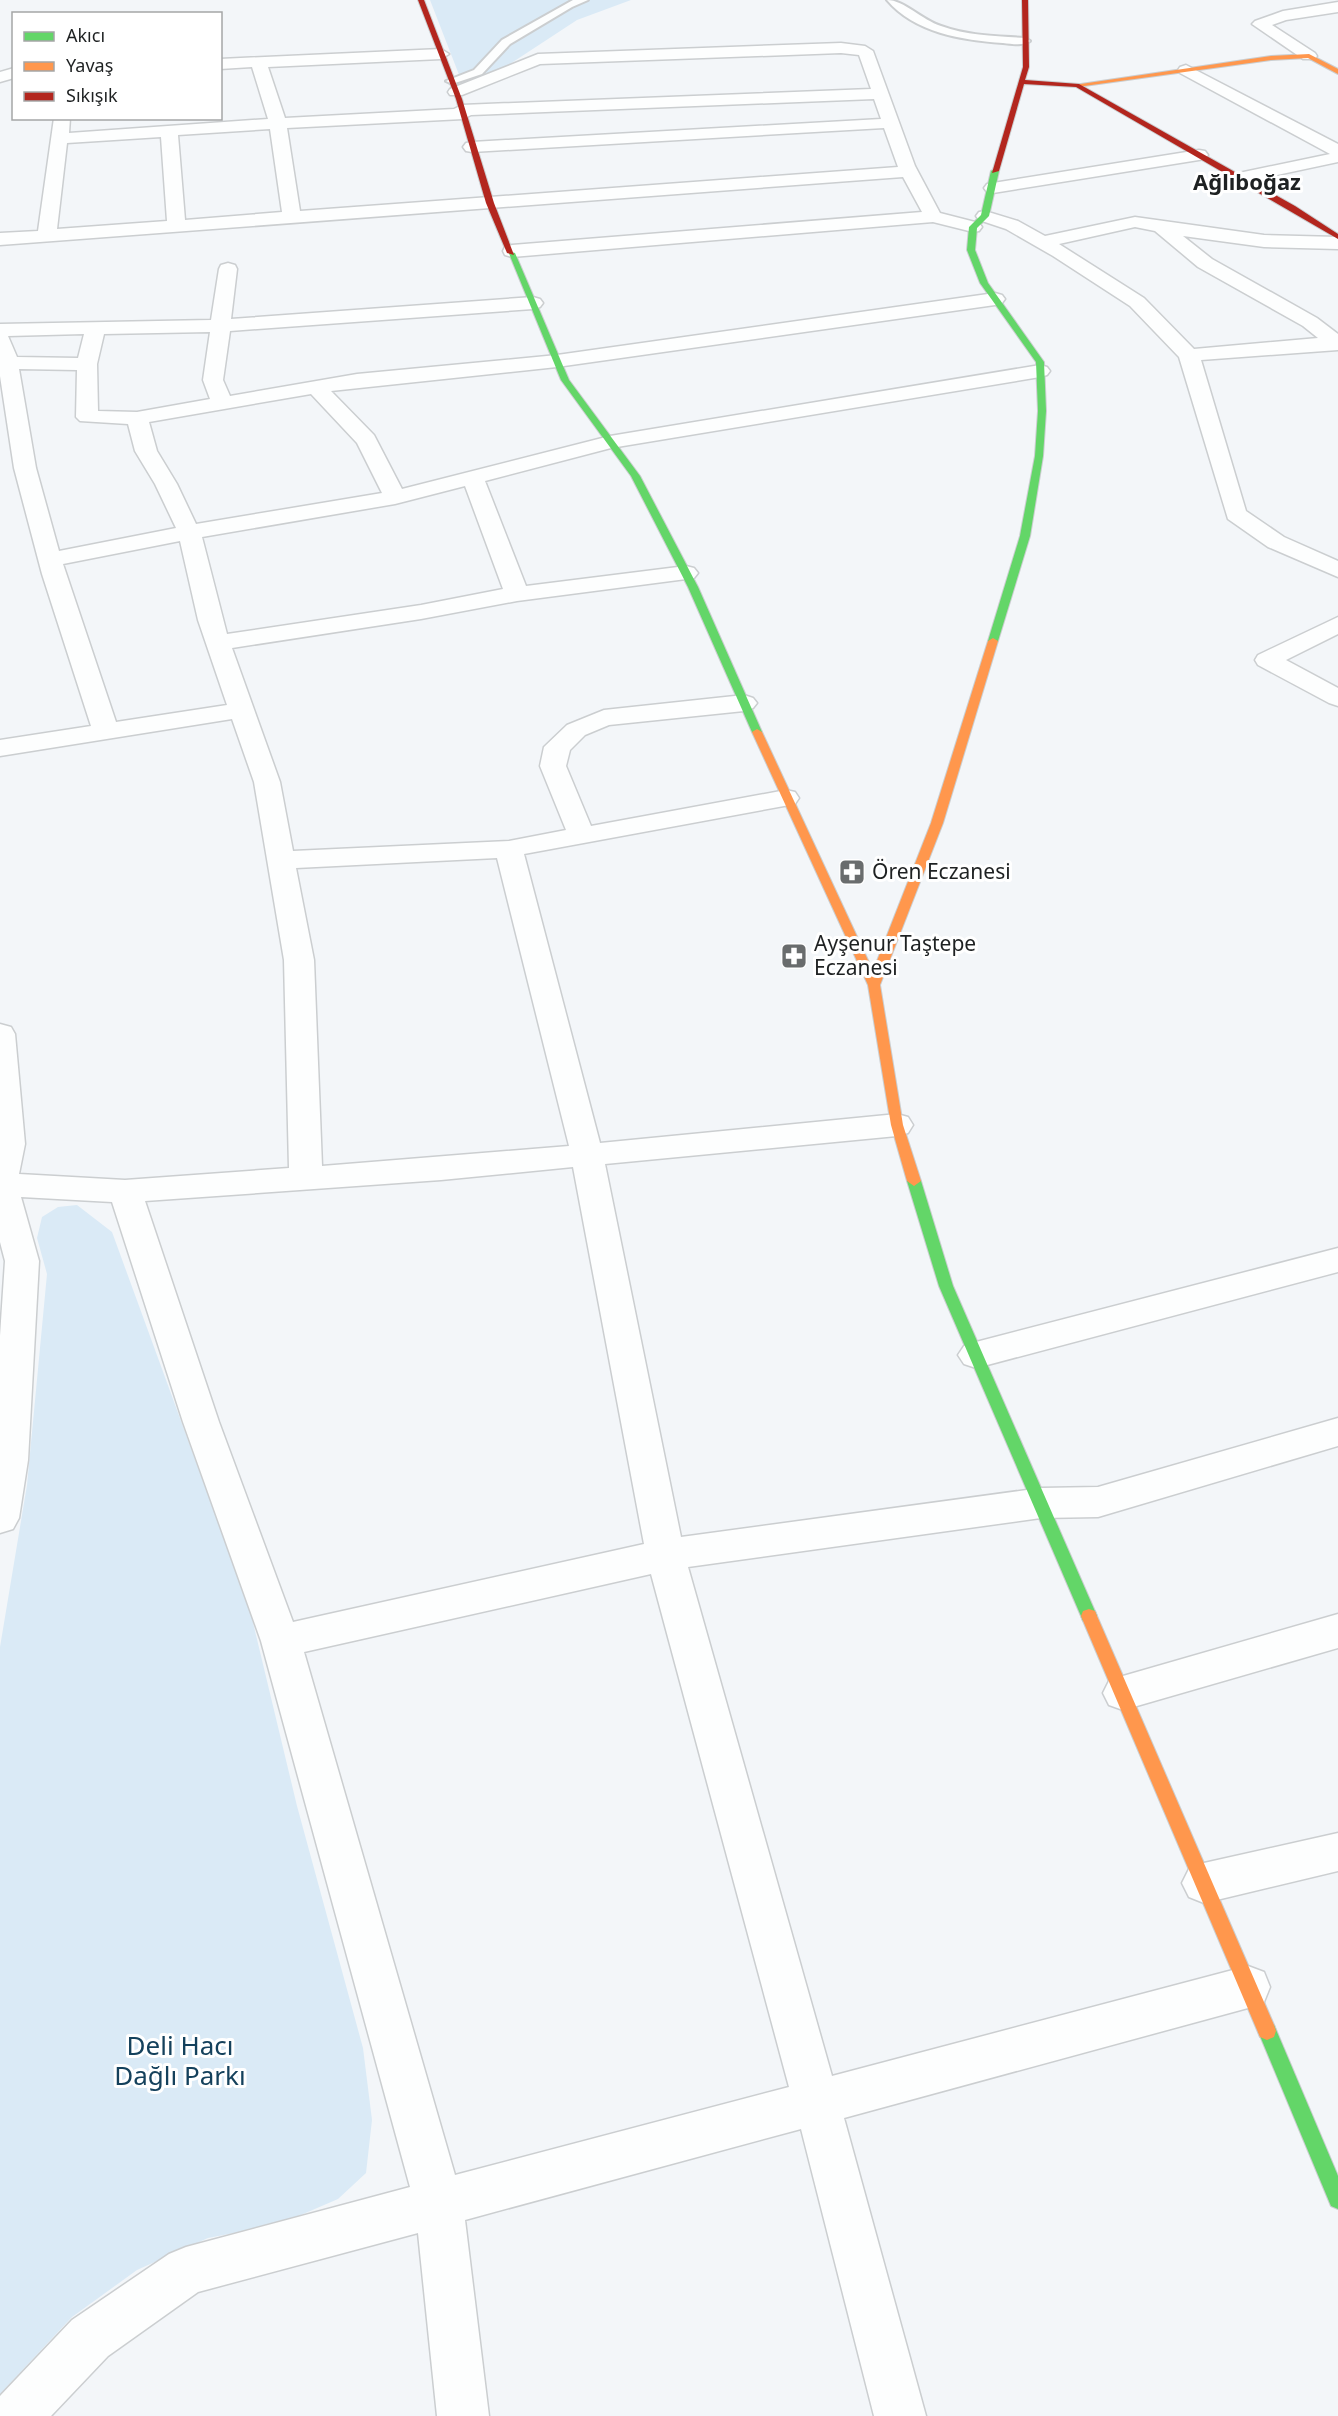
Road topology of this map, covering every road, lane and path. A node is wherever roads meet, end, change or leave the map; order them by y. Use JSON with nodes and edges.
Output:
{"nodes":[{"id":1,"x":421,"y":0,"type":"edge"},
{"id":2,"x":583,"y":0,"type":"edge"},
{"id":3,"x":892,"y":0,"type":"edge"},
{"id":4,"x":1025,"y":0,"type":"edge"},
{"id":5,"x":1338,"y":7,"type":"edge"},
{"id":6,"x":1025,"y":41,"type":"junction"},
{"id":7,"x":441,"y":54,"type":"junction"},
{"id":8,"x":1309,"y":56,"type":"junction"},
{"id":9,"x":259,"y":63,"type":"junction"},
{"id":10,"x":222,"y":64,"type":"edge"},
{"id":11,"x":1185,"y":70,"type":"junction"},
{"id":12,"x":1338,"y":72,"type":"edge"},
{"id":13,"x":1023,"y":82,"type":"junction"},
{"id":14,"x":1077,"y":85,"type":"junction"},
{"id":15,"x":454,"y":87,"type":"junction"},
{"id":16,"x":879,"y":94,"type":"junction"},
{"id":17,"x":462,"y":112,"type":"junction"},
{"id":18,"x":62,"y":120,"type":"edge"},
{"id":19,"x":278,"y":123,"type":"junction"},
{"id":20,"x":890,"y":123,"type":"junction"},
{"id":21,"x":170,"y":131,"type":"junction"},
{"id":22,"x":59,"y":139,"type":"junction"},
{"id":23,"x":472,"y":147,"type":"junction"},
{"id":24,"x":1338,"y":150,"type":"edge"},
{"id":25,"x":1199,"y":155,"type":"junction"},
{"id":26,"x":1338,"y":157,"type":"edge"},
{"id":27,"x":908,"y":171,"type":"junction"},
{"id":28,"x":1240,"y":178,"type":"junction"},
{"id":29,"x":993,"y":188,"type":"junction"},
{"id":30,"x":490,"y":203,"type":"junction"},
{"id":31,"x":292,"y":216,"type":"junction"},
{"id":32,"x":933,"y":217,"type":"junction"},
{"id":33,"x":979,"y":222,"type":"junction"},
{"id":34,"x":176,"y":224,"type":"junction"},
{"id":35,"x":1161,"y":227,"type":"junction"},
{"id":36,"x":47,"y":235,"type":"junction"},
{"id":37,"x":1338,"y":237,"type":"edge"},
{"id":38,"x":0,"y":239,"type":"edge"},
{"id":39,"x":1043,"y":242,"type":"junction"},
{"id":40,"x":1338,"y":243,"type":"edge"},
{"id":41,"x":512,"y":251,"type":"junction"},
{"id":42,"x":228,"y":269,"type":"dead end"},
{"id":43,"x":995,"y":299,"type":"junction"},
{"id":44,"x":533,"y":303,"type":"junction"},
{"id":45,"x":221,"y":325,"type":"junction"},
{"id":46,"x":95,"y":328,"type":"junction"},
{"id":47,"x":0,"y":330,"type":"edge"},
{"id":48,"x":0,"y":338,"type":"edge"},
{"id":49,"x":1337,"y":343,"type":"edge"},
{"id":50,"x":1189,"y":355,"type":"junction"},
{"id":51,"x":557,"y":362,"type":"junction"},
{"id":52,"x":8,"y":363,"type":"junction"},
{"id":53,"x":87,"y":364,"type":"junction"},
{"id":54,"x":1040,"y":371,"type":"junction"},
{"id":55,"x":316,"y":387,"type":"junction"},
{"id":56,"x":222,"y":403,"type":"junction"},
{"id":57,"x":136,"y":418,"type":"junction"},
{"id":58,"x":610,"y":442,"type":"junction"},
{"id":59,"x":473,"y":477,"type":"junction"},
{"id":60,"x":395,"y":497,"type":"junction"},
{"id":61,"x":189,"y":532,"type":"junction"},
{"id":62,"x":50,"y":560,"type":"junction"},
{"id":63,"x":1338,"y":570,"type":"edge"},
{"id":64,"x":686,"y":573,"type":"junction"},
{"id":65,"x":517,"y":594,"type":"junction"},
{"id":66,"x":1338,"y":624,"type":"edge"},
{"id":67,"x":219,"y":643,"type":"junction"},
{"id":68,"x":1338,"y":698,"type":"edge"},
{"id":69,"x":744,"y":703,"type":"junction"},
{"id":70,"x":242,"y":710,"type":"junction"},
{"id":71,"x":106,"y":731,"type":"junction"},
{"id":72,"x":0,"y":748,"type":"edge"},
{"id":73,"x":786,"y":798,"type":"junction"},
{"id":74,"x":582,"y":836,"type":"junction"},
{"id":75,"x":509,"y":849,"type":"junction"},
{"id":76,"x":281,"y":860,"type":"junction"},
{"id":77,"x":874,"y":985,"type":"junction"},
{"id":78,"x":0,"y":1034,"type":"edge"},
{"id":79,"x":897,"y":1125,"type":"junction"},
{"id":80,"x":587,"y":1154,"type":"junction"},
{"id":81,"x":306,"y":1178,"type":"junction"},
{"id":82,"x":1,"y":1184,"type":"edge"},
{"id":83,"x":124,"y":1191,"type":"junction"},
{"id":84,"x":1338,"y":1260,"type":"edge"},
{"id":85,"x":976,"y":1355,"type":"junction"},
{"id":86,"x":1338,"y":1432,"type":"edge"},
{"id":87,"x":1041,"y":1503,"type":"junction"},
{"id":88,"x":0,"y":1518,"type":"edge"},
{"id":89,"x":665,"y":1555,"type":"junction"},
{"id":90,"x":1338,"y":1631,"type":"edge"},
{"id":91,"x":281,"y":1641,"type":"junction"},
{"id":92,"x":1123,"y":1693,"type":"junction"},
{"id":93,"x":1338,"y":1852,"type":"edge"},
{"id":94,"x":1204,"y":1883,"type":"junction"},
{"id":95,"x":1248,"y":1987,"type":"junction"},
{"id":96,"x":817,"y":2103,"type":"junction"},
{"id":97,"x":1334,"y":2178,"type":"edge"},
{"id":98,"x":439,"y":2204,"type":"junction"},
{"id":99,"x":16,"y":2416,"type":"edge"},
{"id":100,"x":463,"y":2416,"type":"edge"},
{"id":101,"x":900,"y":2416,"type":"edge"}],
"edges":[{"from":1,"to":7,"type":"street"},
{"from":2,"to":15,"type":"lane"},
{"from":3,"to":6,"type":"lane"},
{"from":4,"to":6,"type":"street"},
{"from":5,"to":8,"type":"street"},
{"from":6,"to":13,"type":"street"},
{"from":7,"to":9,"type":"street"},
{"from":7,"to":15,"type":"street"},
{"from":8,"to":11,"type":"street"},
{"from":8,"to":12,"type":"street"},
{"from":9,"to":10,"type":"street"},
{"from":9,"to":19,"type":"street"},
{"from":11,"to":14,"type":"street"},
{"from":11,"to":24,"type":"street"},
{"from":13,"to":14,"type":"street"},
{"from":13,"to":29,"type":"street"},
{"from":14,"to":25,"type":"street"},
{"from":15,"to":16,"type":"street"},
{"from":15,"to":17,"type":"street"},
{"from":16,"to":17,"type":"street"},
{"from":16,"to":20,"type":"street"},
{"from":17,"to":19,"type":"street"},
{"from":17,"to":23,"type":"street"},
{"from":18,"to":22,"type":"street"},
{"from":19,"to":21,"type":"street"},
{"from":19,"to":31,"type":"street"},
{"from":20,"to":23,"type":"street"},
{"from":20,"to":27,"type":"street"},
{"from":21,"to":22,"type":"street"},
{"from":21,"to":34,"type":"street"},
{"from":22,"to":36,"type":"street"},
{"from":23,"to":30,"type":"street"},
{"from":25,"to":28,"type":"street"},
{"from":25,"to":29,"type":"street"},
{"from":26,"to":28,"type":"street"},
{"from":27,"to":30,"type":"street"},
{"from":27,"to":32,"type":"street"},
{"from":28,"to":37,"type":"street"},
{"from":29,"to":33,"type":"street"},
{"from":30,"to":31,"type":"street"},
{"from":30,"to":41,"type":"street"},
{"from":31,"to":34,"type":"street"},
{"from":32,"to":33,"type":"street"},
{"from":32,"to":41,"type":"street"},
{"from":33,"to":39,"type":"street"},
{"from":33,"to":43,"type":"street"},
{"from":34,"to":36,"type":"street"},
{"from":35,"to":39,"type":"street"},
{"from":35,"to":40,"type":"street"},
{"from":35,"to":49,"type":"street"},
{"from":36,"to":38,"type":"street"},
{"from":39,"to":50,"type":"street"},
{"from":41,"to":44,"type":"street"},
{"from":42,"to":45,"type":"street"},
{"from":43,"to":51,"type":"street"},
{"from":43,"to":54,"type":"street"},
{"from":44,"to":45,"type":"street"},
{"from":44,"to":51,"type":"street"},
{"from":45,"to":46,"type":"street"},
{"from":45,"to":56,"type":"street"},
{"from":46,"to":47,"type":"street"},
{"from":46,"to":53,"type":"street"},
{"from":48,"to":52,"type":"street"},
{"from":49,"to":50,"type":"street"},
{"from":50,"to":63,"type":"street"},
{"from":51,"to":55,"type":"street"},
{"from":51,"to":58,"type":"street"},
{"from":52,"to":53,"type":"street"},
{"from":52,"to":62,"type":"street"},
{"from":53,"to":57,"type":"street"},
{"from":54,"to":58,"type":"street"},
{"from":54,"to":77,"type":"street"},
{"from":55,"to":56,"type":"street"},
{"from":55,"to":60,"type":"street"},
{"from":56,"to":57,"type":"street"},
{"from":57,"to":61,"type":"street"},
{"from":58,"to":59,"type":"street"},
{"from":58,"to":64,"type":"street"},
{"from":59,"to":60,"type":"street"},
{"from":59,"to":65,"type":"street"},
{"from":60,"to":61,"type":"street"},
{"from":61,"to":62,"type":"street"},
{"from":61,"to":67,"type":"street"},
{"from":62,"to":71,"type":"street"},
{"from":64,"to":65,"type":"street"},
{"from":64,"to":69,"type":"street"},
{"from":65,"to":67,"type":"street"},
{"from":66,"to":68,"type":"street"},
{"from":67,"to":70,"type":"street"},
{"from":69,"to":73,"type":"street"},
{"from":69,"to":74,"type":"street"},
{"from":70,"to":71,"type":"street"},
{"from":70,"to":76,"type":"street"},
{"from":71,"to":72,"type":"street"},
{"from":73,"to":74,"type":"street"},
{"from":73,"to":77,"type":"street"},
{"from":74,"to":75,"type":"street"},
{"from":75,"to":76,"type":"street"},
{"from":75,"to":80,"type":"street"},
{"from":76,"to":81,"type":"street"},
{"from":77,"to":79,"type":"street"},
{"from":78,"to":82,"type":"street"},
{"from":79,"to":80,"type":"street"},
{"from":79,"to":85,"type":"street"},
{"from":80,"to":81,"type":"street"},
{"from":80,"to":89,"type":"street"},
{"from":81,"to":83,"type":"street"},
{"from":82,"to":83,"type":"street"},
{"from":82,"to":88,"type":"street"},
{"from":83,"to":91,"type":"street"},
{"from":84,"to":85,"type":"street"},
{"from":85,"to":87,"type":"street"},
{"from":86,"to":87,"type":"street"},
{"from":87,"to":89,"type":"street"},
{"from":87,"to":92,"type":"street"},
{"from":89,"to":91,"type":"street"},
{"from":89,"to":96,"type":"street"},
{"from":90,"to":92,"type":"street"},
{"from":91,"to":98,"type":"street"},
{"from":92,"to":94,"type":"street"},
{"from":93,"to":94,"type":"street"},
{"from":94,"to":95,"type":"street"},
{"from":95,"to":96,"type":"street"},
{"from":95,"to":97,"type":"street"},
{"from":96,"to":98,"type":"street"},
{"from":96,"to":101,"type":"street"},
{"from":98,"to":99,"type":"street"},
{"from":98,"to":100,"type":"street"}]}
